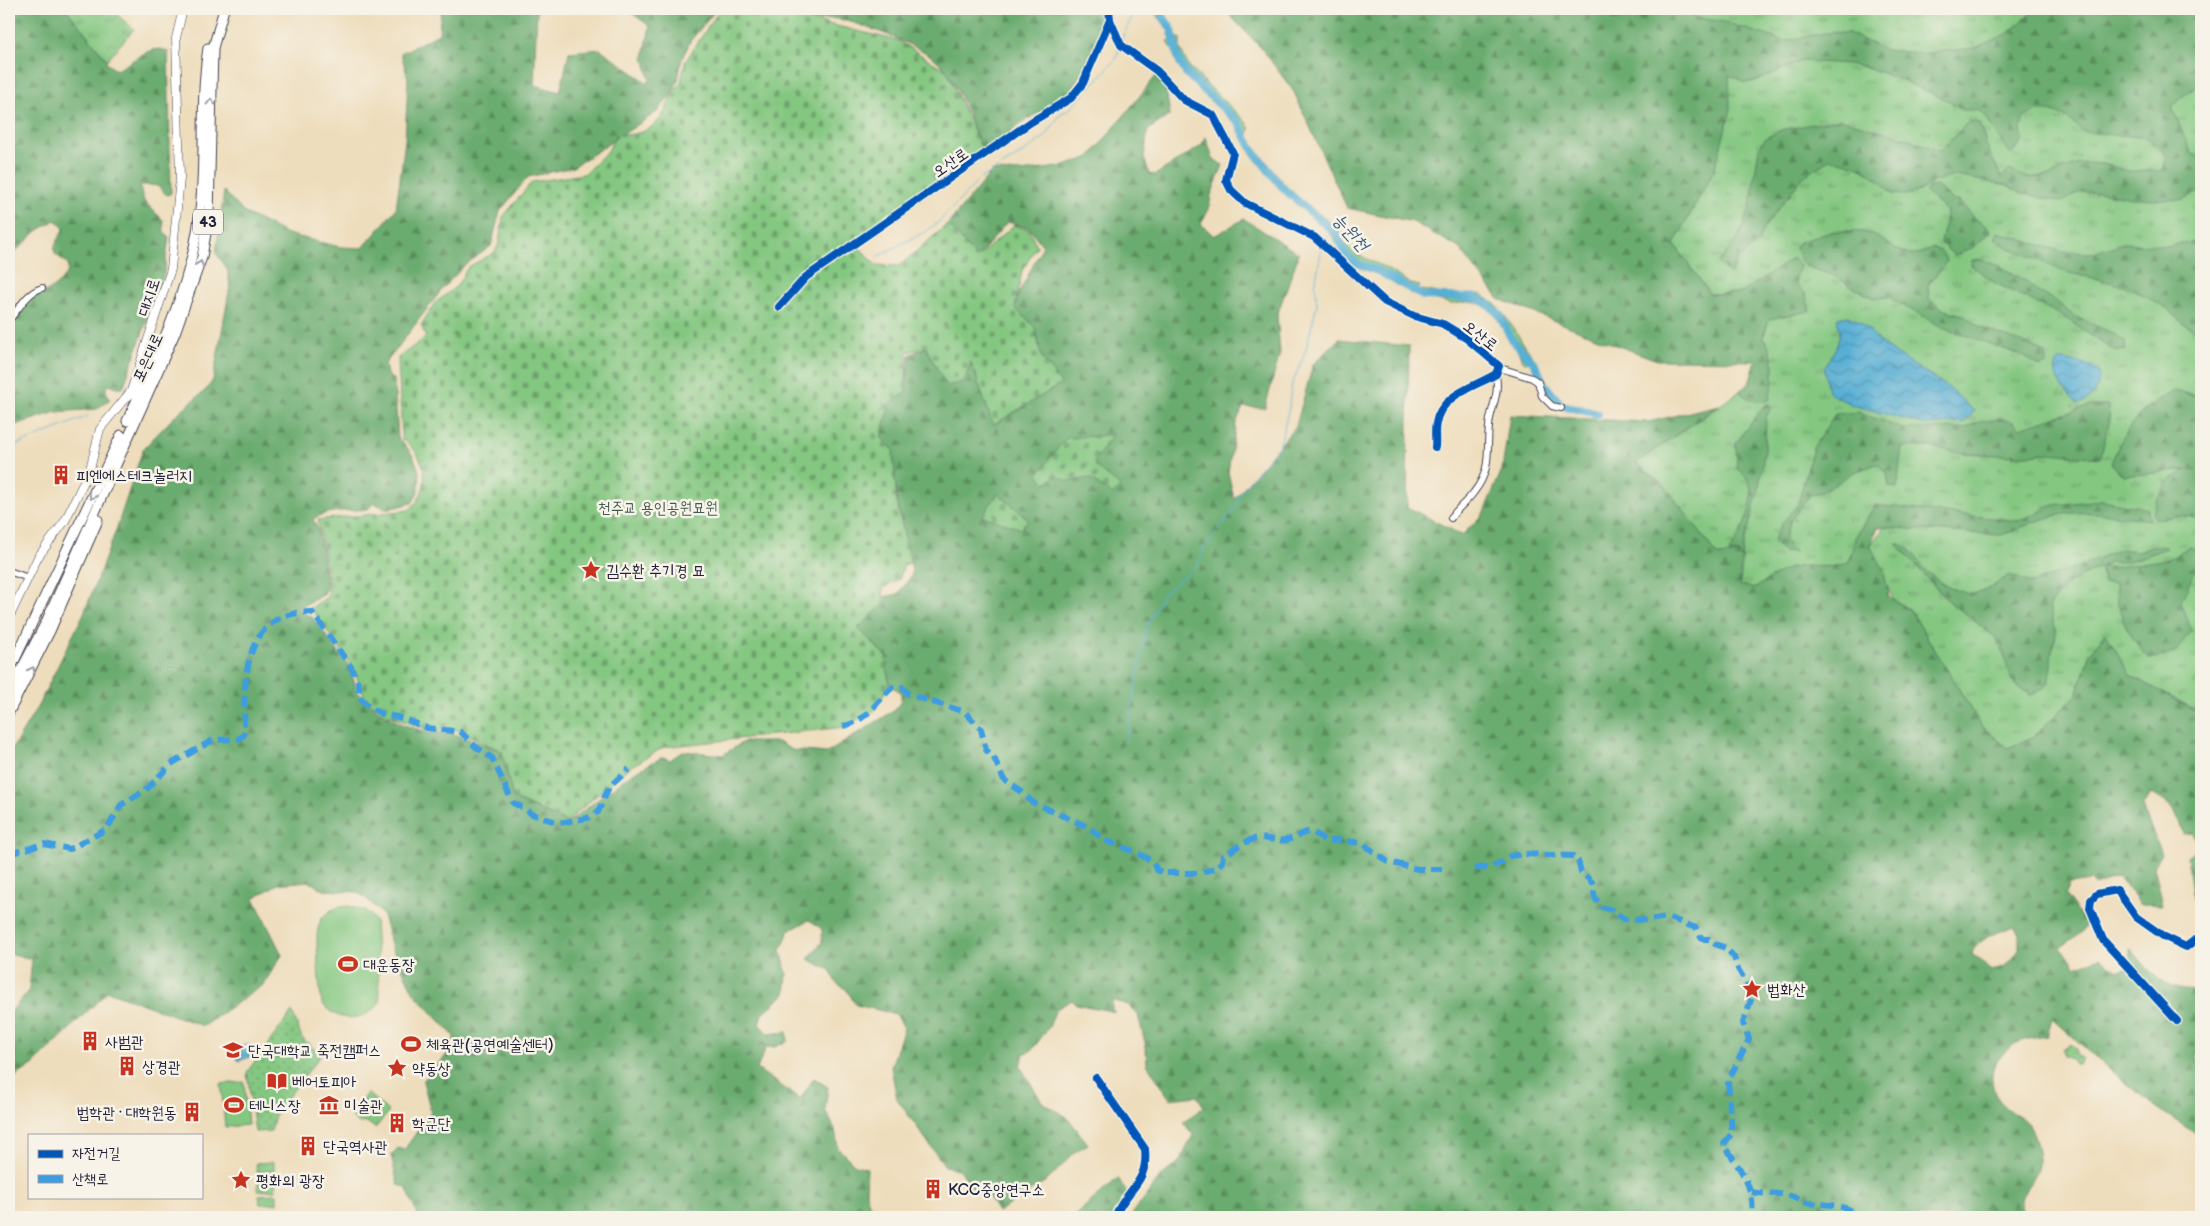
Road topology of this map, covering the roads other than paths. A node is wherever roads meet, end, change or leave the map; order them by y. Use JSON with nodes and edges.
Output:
{"nodes":[{"id":1,"x":183,"y":9,"type":"edge"},
{"id":2,"x":222,"y":9,"type":"edge"},
{"id":3,"x":1109,"y":9,"type":"edge"},
{"id":4,"x":1110,"y":20,"type":"junction"},
{"id":5,"x":42,"y":288,"type":"dead end"},
{"id":6,"x":779,"y":307,"type":"dead end"},
{"id":7,"x":9,"y":320,"type":"edge"},
{"id":8,"x":1498,"y":371,"type":"junction"},
{"id":9,"x":150,"y":373,"type":"junction"},
{"id":10,"x":128,"y":397,"type":"junction"},
{"id":11,"x":1561,"y":408,"type":"dead end"},
{"id":12,"x":134,"y":421,"type":"junction"},
{"id":13,"x":1435,"y":447,"type":"dead end"},
{"id":14,"x":1451,"y":518,"type":"dead end"},
{"id":15,"x":9,"y":571,"type":"edge"},
{"id":16,"x":28,"y":578,"type":"junction"},
{"id":17,"x":9,"y":618,"type":"edge"},
{"id":18,"x":9,"y":672,"type":"edge"},
{"id":19,"x":9,"y":693,"type":"edge"},
{"id":20,"x":9,"y":712,"type":"edge"},
{"id":21,"x":2201,"y":940,"type":"edge"},
{"id":22,"x":2177,"y":1021,"type":"dead end"},
{"id":23,"x":1096,"y":1078,"type":"dead end"},
{"id":24,"x":1116,"y":1217,"type":"edge"}],
"edges":[{"from":1,"to":10,"type":"main road","name":"대지로"},
{"from":2,"to":9,"type":"highway","name":"포은대로","number":"43"},
{"from":12,"to":2,"type":"highway","name":"포은대로","number":"43","one_way":true},
{"from":3,"to":4,"type":"street","name":"오산로"},
{"from":4,"to":6,"type":"street","name":"오산로"},
{"from":4,"to":8,"type":"street","name":"오산로"},
{"from":5,"to":7,"type":"street"},
{"from":8,"to":11,"type":"street","name":"오산로"},
{"from":8,"to":13,"type":"street","name":"오산로"},
{"from":8,"to":14,"type":"street"},
{"from":9,"to":10,"type":"highway"},
{"from":9,"to":18,"type":"highway","name":"포은대로","number":"43","one_way":true},
{"from":10,"to":16,"type":"main road","name":"대지로"},
{"from":12,"to":19,"type":"highway","name":"포은대로","number":"43"},
{"from":20,"to":12,"type":"highway","one_way":true},
{"from":15,"to":16,"type":"street"},
{"from":16,"to":17,"type":"main road","name":"대지로"},
{"from":21,"to":22,"type":"street"},
{"from":23,"to":24,"type":"street"}]}
